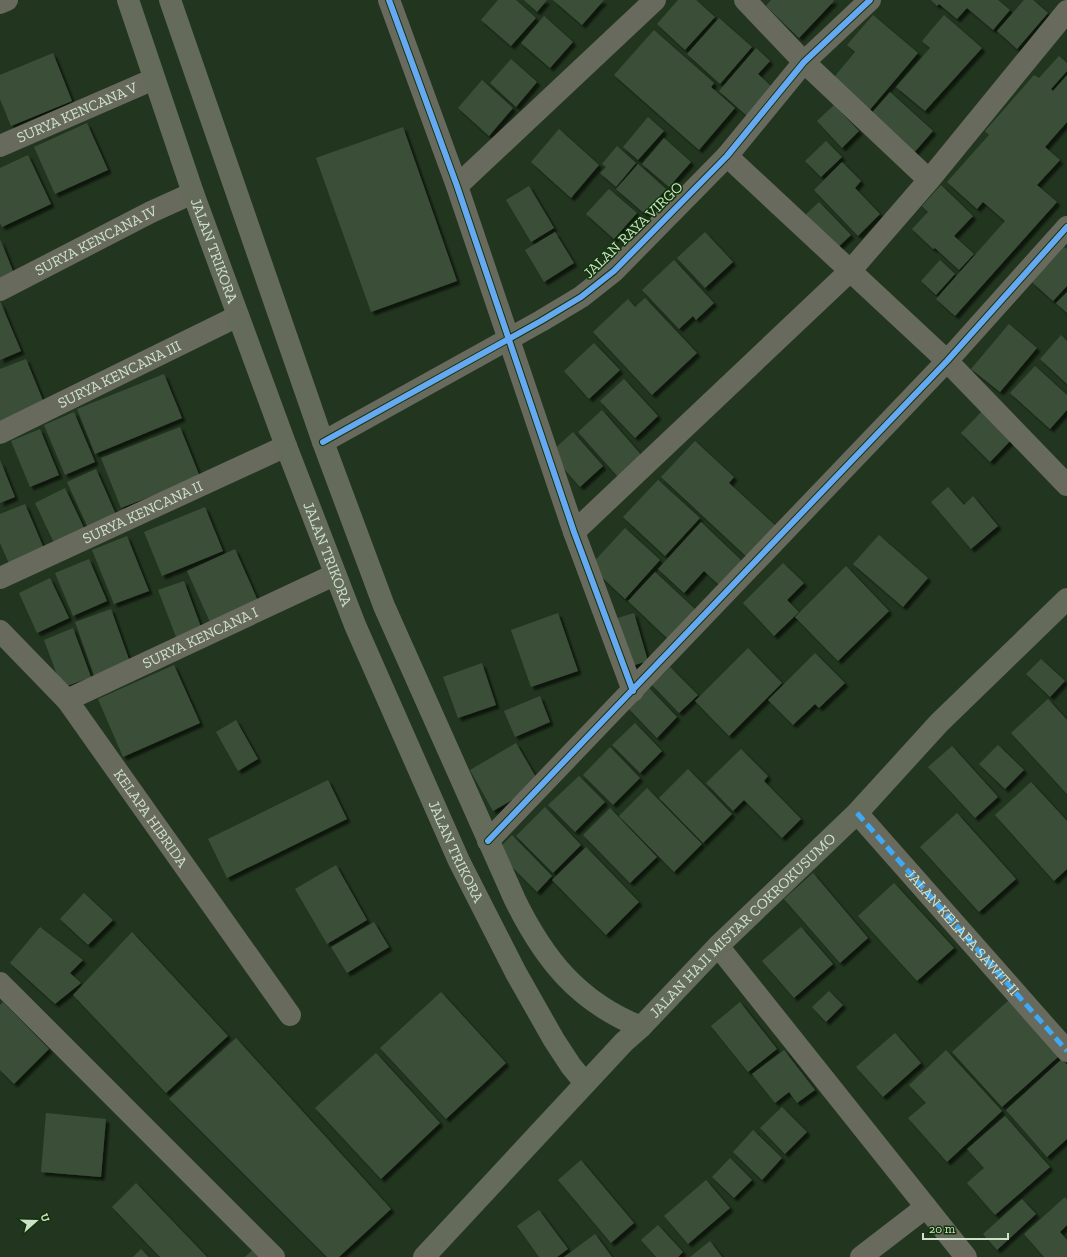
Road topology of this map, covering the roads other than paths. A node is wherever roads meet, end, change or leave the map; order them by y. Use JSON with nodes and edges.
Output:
{"nodes":[{"id":1,"x":7,"y":0,"type":"edge"},
{"id":2,"x":128,"y":0,"type":"edge"},
{"id":3,"x":170,"y":0,"type":"edge"},
{"id":4,"x":389,"y":0,"type":"edge"},
{"id":5,"x":655,"y":0,"type":"edge"},
{"id":6,"x":745,"y":0,"type":"edge"},
{"id":7,"x":870,"y":0,"type":"edge"},
{"id":8,"x":1062,"y":0,"type":"edge"},
{"id":9,"x":0,"y":3,"type":"edge"},
{"id":10,"x":1067,"y":5,"type":"edge"},
{"id":11,"x":1067,"y":11,"type":"edge"},
{"id":12,"x":804,"y":62,"type":"junction"},
{"id":13,"x":154,"y":79,"type":"junction"},
{"id":14,"x":0,"y":146,"type":"edge"},
{"id":15,"x":727,"y":156,"type":"junction"},
{"id":16,"x":929,"y":180,"type":"junction"},
{"id":17,"x":457,"y":186,"type":"junction"},
{"id":18,"x":194,"y":193,"type":"junction"},
{"id":19,"x":1067,"y":227,"type":"edge"},
{"id":20,"x":852,"y":270,"type":"junction"},
{"id":21,"x":0,"y":290,"type":"edge"},
{"id":22,"x":238,"y":316,"type":"junction"},
{"id":23,"x":509,"y":338,"type":"junction"},
{"id":24,"x":947,"y":361,"type":"junction"},
{"id":25,"x":0,"y":433,"type":"edge"},
{"id":26,"x":323,"y":442,"type":"junction"},
{"id":27,"x":286,"y":446,"type":"junction"},
{"id":28,"x":1063,"y":474,"type":"edge"},
{"id":29,"x":574,"y":532,"type":"junction"},
{"id":30,"x":334,"y":575,"type":"junction"},
{"id":31,"x":0,"y":578,"type":"edge"},
{"id":32,"x":1067,"y":599,"type":"edge"},
{"id":33,"x":0,"y":631,"type":"edge"},
{"id":34,"x":633,"y":691,"type":"junction"},
{"id":35,"x":67,"y":700,"type":"junction"},
{"id":36,"x":857,"y":813,"type":"junction"},
{"id":37,"x":488,"y":842,"type":"junction"},
{"id":38,"x":718,"y":946,"type":"junction"},
{"id":39,"x":0,"y":983,"type":"edge"},
{"id":40,"x":290,"y":1015,"type":"dead end"},
{"id":41,"x":641,"y":1027,"type":"junction"},
{"id":42,"x":1067,"y":1051,"type":"edge"},
{"id":43,"x":585,"y":1082,"type":"junction"},
{"id":44,"x":926,"y":1207,"type":"junction"},
{"id":45,"x":274,"y":1257,"type":"edge"},
{"id":46,"x":424,"y":1257,"type":"edge"},
{"id":47,"x":861,"y":1257,"type":"edge"},
{"id":48,"x":966,"y":1257,"type":"edge"}],
"edges":[{"from":1,"to":9,"type":"street"},
{"from":2,"to":13,"type":"main road","name":"JALAN TRIKORA"},
{"from":3,"to":26,"type":"main road"},
{"from":4,"to":17,"type":"street"},
{"from":5,"to":17,"type":"street"},
{"from":6,"to":12,"type":"street"},
{"from":7,"to":12,"type":"street","name":"JALAN RAYA VIRGO"},
{"from":8,"to":10,"type":"street"},
{"from":11,"to":16,"type":"street"},
{"from":12,"to":15,"type":"street","name":"JALAN RAYA VIRGO"},
{"from":12,"to":16,"type":"street"},
{"from":13,"to":14,"type":"street","name":"SURYA KENCANA V"},
{"from":13,"to":18,"type":"main road","name":"JALAN TRIKORA"},
{"from":15,"to":20,"type":"street"},
{"from":15,"to":23,"type":"street","name":"JALAN RAYA VIRGO"},
{"from":16,"to":20,"type":"street"},
{"from":17,"to":23,"type":"street"},
{"from":18,"to":21,"type":"street","name":"SURYA KENCANA IV"},
{"from":18,"to":22,"type":"main road","name":"JALAN TRIKORA"},
{"from":19,"to":24,"type":"street"},
{"from":20,"to":24,"type":"street"},
{"from":20,"to":29,"type":"street"},
{"from":22,"to":25,"type":"street","name":"SURYA KENCANA III"},
{"from":22,"to":27,"type":"main road","name":"JALAN TRIKORA"},
{"from":23,"to":26,"type":"street","name":"JALAN RAYA VIRGO"},
{"from":23,"to":29,"type":"street"},
{"from":24,"to":28,"type":"street"},
{"from":24,"to":34,"type":"street"},
{"from":26,"to":37,"type":"main road"},
{"from":27,"to":30,"type":"main road","name":"JALAN TRIKORA"},
{"from":27,"to":31,"type":"street","name":"SURYA KENCANA II"},
{"from":29,"to":34,"type":"street"},
{"from":30,"to":35,"type":"street","name":"SURYA KENCANA I"},
{"from":30,"to":43,"type":"main road","name":"JALAN TRIKORA"},
{"from":32,"to":36,"type":"main road","name":"JALAN HAJI MISTAR COKROKUSUMO"},
{"from":33,"to":35,"type":"street","name":"KELAPA HIBRIDA"},
{"from":34,"to":37,"type":"street"},
{"from":35,"to":40,"type":"street","name":"KELAPA HIBRIDA"},
{"from":36,"to":38,"type":"main road","name":"JALAN HAJI MISTAR COKROKUSUMO"},
{"from":36,"to":42,"type":"street","name":"JALAN KELAPA SAWIT II"},
{"from":37,"to":41,"type":"main road"},
{"from":38,"to":41,"type":"main road","name":"JALAN HAJI MISTAR COKROKUSUMO"},
{"from":38,"to":44,"type":"street"},
{"from":39,"to":45,"type":"street"},
{"from":41,"to":43,"type":"main road","name":"JALAN HAJI MISTAR COKROKUSUMO"},
{"from":43,"to":46,"type":"main road","name":"JALAN HAJI MISTAR COKROKUSUMO"},
{"from":44,"to":47,"type":"street"},
{"from":44,"to":48,"type":"street"}]}
